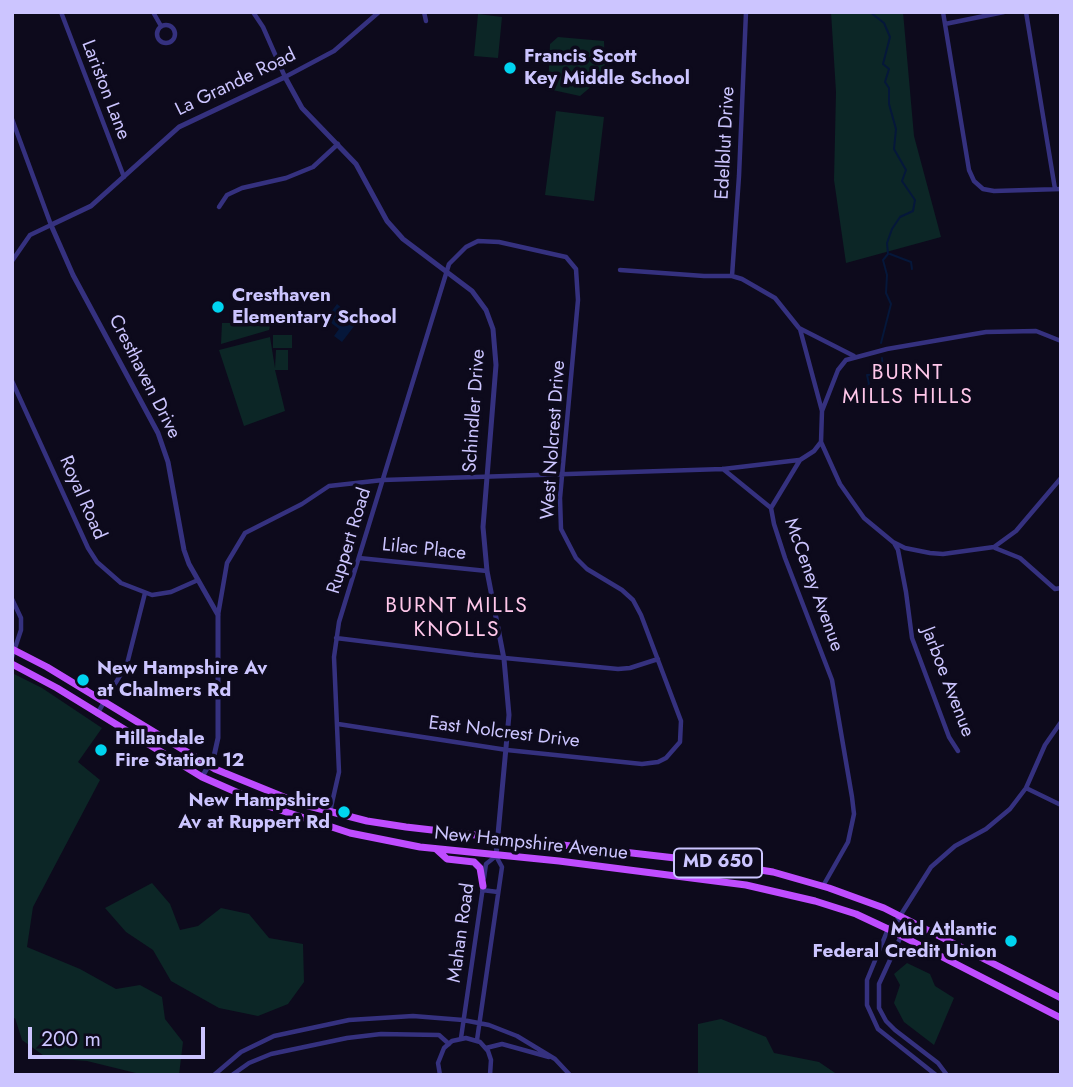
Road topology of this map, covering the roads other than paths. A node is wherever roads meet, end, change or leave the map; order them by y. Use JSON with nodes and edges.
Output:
{"nodes":[{"id":1,"x":61,"y":12,"type":"edge"},
{"id":2,"x":153,"y":12,"type":"edge"},
{"id":3,"x":254,"y":12,"type":"edge"},
{"id":4,"x":379,"y":12,"type":"edge"},
{"id":5,"x":424,"y":12,"type":"edge"},
{"id":6,"x":746,"y":12,"type":"edge"},
{"id":7,"x":943,"y":12,"type":"edge"},
{"id":8,"x":1004,"y":12,"type":"edge"},
{"id":9,"x":1026,"y":12,"type":"edge"},
{"id":10,"x":426,"y":21,"type":"dead end"},
{"id":11,"x":945,"y":23,"type":"junction"},
{"id":12,"x":161,"y":26,"type":"junction"},
{"id":13,"x":285,"y":77,"type":"junction"},
{"id":14,"x":12,"y":120,"type":"edge"},
{"id":15,"x":14,"y":127,"type":"edge"},
{"id":16,"x":338,"y":144,"type":"junction"},
{"id":17,"x":124,"y":177,"type":"junction"},
{"id":18,"x":1058,"y":189,"type":"edge"},
{"id":19,"x":219,"y":208,"type":"dead end"},
{"id":20,"x":51,"y":225,"type":"junction"},
{"id":21,"x":12,"y":261,"type":"edge"},
{"id":22,"x":620,"y":271,"type":"dead end"},
{"id":23,"x":447,"y":272,"type":"junction"},
{"id":24,"x":732,"y":276,"type":"junction"},
{"id":25,"x":799,"y":328,"type":"junction"},
{"id":26,"x":1061,"y":341,"type":"edge"},
{"id":27,"x":854,"y":356,"type":"junction"},
{"id":28,"x":12,"y":381,"type":"edge"},
{"id":29,"x":822,"y":411,"type":"junction"},
{"id":30,"x":821,"y":442,"type":"junction"},
{"id":31,"x":800,"y":460,"type":"junction"},
{"id":32,"x":723,"y":469,"type":"junction"},
{"id":33,"x":563,"y":474,"type":"junction"},
{"id":34,"x":486,"y":477,"type":"junction"},
{"id":35,"x":1061,"y":478,"type":"edge"},
{"id":36,"x":383,"y":480,"type":"junction"},
{"id":37,"x":771,"y":508,"type":"junction"},
{"id":38,"x":893,"y":542,"type":"junction"},
{"id":39,"x":994,"y":547,"type":"junction"},
{"id":40,"x":359,"y":558,"type":"junction"},
{"id":41,"x":487,"y":571,"type":"junction"},
{"id":42,"x":198,"y":580,"type":"junction"},
{"id":43,"x":1061,"y":588,"type":"edge"},
{"id":44,"x":145,"y":593,"type":"junction"},
{"id":45,"x":12,"y":599,"type":"edge"},
{"id":46,"x":218,"y":615,"type":"junction"},
{"id":47,"x":336,"y":638,"type":"junction"},
{"id":48,"x":13,"y":652,"type":"edge"},
{"id":49,"x":504,"y":659,"type":"junction"},
{"id":50,"x":658,"y":659,"type":"junction"},
{"id":51,"x":12,"y":664,"type":"edge"},
{"id":52,"x":105,"y":703,"type":"junction"},
{"id":53,"x":97,"y":714,"type":"junction"},
{"id":54,"x":1061,"y":722,"type":"edge"},
{"id":55,"x":338,"y":723,"type":"junction"},
{"id":56,"x":507,"y":750,"type":"junction"},
{"id":57,"x":958,"y":751,"type":"dead end"},
{"id":58,"x":666,"y":758,"type":"joint"},
{"id":59,"x":209,"y":765,"type":"junction"},
{"id":60,"x":202,"y":777,"type":"junction"},
{"id":61,"x":1026,"y":788,"type":"junction"},
{"id":62,"x":1061,"y":805,"type":"edge"},
{"id":63,"x":330,"y":812,"type":"junction"},
{"id":64,"x":327,"y":825,"type":"junction"},
{"id":65,"x":497,"y":838,"type":"junction"},
{"id":66,"x":435,"y":849,"type":"junction"},
{"id":67,"x":496,"y":856,"type":"junction"},
{"id":68,"x":824,"y":886,"type":"junction"},
{"id":69,"x":483,"y":888,"type":"junction"},
{"id":70,"x":498,"y":892,"type":"junction"},
{"id":71,"x":900,"y":916,"type":"junction"},
{"id":72,"x":888,"y":929,"type":"junction"},
{"id":73,"x":901,"y":936,"type":"junction"},
{"id":74,"x":1061,"y":998,"type":"edge"},
{"id":75,"x":1061,"y":1018,"type":"edge"},
{"id":76,"x":463,"y":1020,"type":"junction"},
{"id":77,"x":479,"y":1022,"type":"junction"},
{"id":78,"x":461,"y":1038,"type":"junction"},
{"id":79,"x":477,"y":1041,"type":"junction"},
{"id":80,"x":449,"y":1044,"type":"junction"},
{"id":81,"x":486,"y":1048,"type":"junction"},
{"id":82,"x":555,"y":1059,"type":"junction"},
{"id":83,"x":214,"y":1075,"type":"edge"},
{"id":84,"x":232,"y":1075,"type":"edge"},
{"id":85,"x":440,"y":1075,"type":"edge"},
{"id":86,"x":490,"y":1075,"type":"edge"},
{"id":87,"x":570,"y":1075,"type":"edge"},
{"id":88,"x":936,"y":1075,"type":"edge"},
{"id":89,"x":947,"y":1075,"type":"edge"}],
"edges":[{"from":1,"to":17,"type":"street","name":"Lariston Lane"},
{"from":2,"to":12,"type":"street"},
{"from":3,"to":13,"type":"street","name":"Schindler Drive"},
{"from":4,"to":13,"type":"street","name":"La Grande Road"},
{"from":5,"to":10,"type":"street"},
{"from":6,"to":24,"type":"street","name":"Edelblut Drive"},
{"from":7,"to":11,"type":"street"},
{"from":8,"to":11,"type":"street"},
{"from":9,"to":18,"type":"street"},
{"from":11,"to":18,"type":"street"},
{"from":12,"to":12,"type":"street"},
{"from":13,"to":16,"type":"street","name":"Schindler Drive"},
{"from":13,"to":17,"type":"street","name":"La Grande Road"},
{"from":14,"to":15,"type":"street","name":"Cresthaven Drive"},
{"from":15,"to":20,"type":"street","name":"Cresthaven Drive"},
{"from":16,"to":19,"type":"street"},
{"from":16,"to":23,"type":"street","name":"Schindler Drive"},
{"from":17,"to":20,"type":"street","name":"La Grande Road"},
{"from":20,"to":21,"type":"street","name":"La Grande Road"},
{"from":20,"to":42,"type":"street","name":"Cresthaven Drive"},
{"from":22,"to":24,"type":"street"},
{"from":23,"to":33,"type":"street","name":"West Nolcrest Drive"},
{"from":23,"to":34,"type":"street","name":"Schindler Drive"},
{"from":23,"to":36,"type":"street","name":"Ruppert Road"},
{"from":24,"to":25,"type":"street"},
{"from":25,"to":27,"type":"street"},
{"from":25,"to":29,"type":"street"},
{"from":26,"to":27,"type":"street"},
{"from":27,"to":29,"type":"street"},
{"from":28,"to":44,"type":"street","name":"Royal Road"},
{"from":29,"to":30,"type":"street"},
{"from":30,"to":31,"type":"street","name":"McCeney Avenue"},
{"from":30,"to":38,"type":"street"},
{"from":31,"to":32,"type":"street"},
{"from":31,"to":37,"type":"street","name":"McCeney Avenue"},
{"from":32,"to":33,"type":"street"},
{"from":32,"to":37,"type":"street"},
{"from":33,"to":34,"type":"street"},
{"from":33,"to":50,"type":"street","name":"West Nolcrest Drive"},
{"from":34,"to":36,"type":"street"},
{"from":34,"to":41,"type":"street","name":"Schindler Drive"},
{"from":35,"to":39,"type":"street"},
{"from":36,"to":40,"type":"street","name":"Ruppert Road"},
{"from":36,"to":46,"type":"street"},
{"from":37,"to":68,"type":"street","name":"McCeney Avenue"},
{"from":38,"to":39,"type":"street"},
{"from":38,"to":57,"type":"street","name":"Jarboe Avenue"},
{"from":39,"to":43,"type":"street"},
{"from":40,"to":41,"type":"street","name":"Lilac Place"},
{"from":40,"to":47,"type":"street","name":"Ruppert Road"},
{"from":41,"to":49,"type":"street","name":"Schindler Drive"},
{"from":42,"to":44,"type":"street"},
{"from":42,"to":46,"type":"street","name":"Cresthaven Drive"},
{"from":44,"to":52,"type":"street"},
{"from":45,"to":48,"type":"street"},
{"from":46,"to":59,"type":"street","name":"Cresthaven Drive"},
{"from":47,"to":49,"type":"street"},
{"from":47,"to":55,"type":"street","name":"Ruppert Road"},
{"from":48,"to":52,"type":"main road","name":"New Hampshire Avenue","number":"MD 650"},
{"from":49,"to":50,"type":"street"},
{"from":49,"to":56,"type":"street","name":"Schindler Drive"},
{"from":50,"to":58,"type":"street","name":"West Nolcrest Drive"},
{"from":51,"to":53,"type":"main road","name":"New Hampshire Avenue","number":"MD 650"},
{"from":52,"to":53,"type":"street"},
{"from":52,"to":59,"type":"main road","name":"New Hampshire Avenue","number":"MD 650"},
{"from":53,"to":60,"type":"main road","name":"New Hampshire Avenue","number":"MD 650"},
{"from":54,"to":61,"type":"street"},
{"from":55,"to":56,"type":"street","name":"East Nolcrest Drive"},
{"from":55,"to":63,"type":"street","name":"Ruppert Road"},
{"from":56,"to":58,"type":"street","name":"East Nolcrest Drive"},
{"from":56,"to":65,"type":"street","name":"Schindler Drive"},
{"from":59,"to":60,"type":"street","name":"Cresthaven Drive"},
{"from":59,"to":63,"type":"main road","name":"New Hampshire Avenue","number":"MD 650"},
{"from":60,"to":64,"type":"main road","name":"New Hampshire Avenue","number":"MD 650"},
{"from":61,"to":62,"type":"street"},
{"from":61,"to":71,"type":"street"},
{"from":63,"to":64,"type":"street","name":"Ruppert Road"},
{"from":63,"to":65,"type":"main road","name":"New Hampshire Avenue","number":"MD 650"},
{"from":64,"to":66,"type":"main road","name":"New Hampshire Avenue","number":"MD 650"},
{"from":65,"to":67,"type":"street","name":"Schindler Drive"},
{"from":65,"to":68,"type":"main road","name":"New Hampshire Avenue","number":"MD 650"},
{"from":66,"to":67,"type":"main road","name":"New Hampshire Avenue","number":"MD 650"},
{"from":66,"to":69,"type":"main road"},
{"from":67,"to":69,"type":"street","name":"Mahan Road"},
{"from":67,"to":70,"type":"street","name":"Mahan Road"},
{"from":67,"to":72,"type":"main road","name":"New Hampshire Avenue","number":"MD 650"},
{"from":68,"to":71,"type":"main road","name":"New Hampshire Avenue","number":"MD 650"},
{"from":69,"to":70,"type":"street"},
{"from":69,"to":76,"type":"street","name":"Mahan Road"},
{"from":70,"to":77,"type":"street","name":"Mahan Road"},
{"from":71,"to":72,"type":"street"},
{"from":71,"to":73,"type":"street"},
{"from":71,"to":74,"type":"main road","name":"New Hampshire Avenue","number":"MD 650"},
{"from":72,"to":73,"type":"main road","name":"New Hampshire Avenue","number":"MD 650"},
{"from":72,"to":88,"type":"street"},
{"from":73,"to":75,"type":"main road","name":"New Hampshire Avenue","number":"MD 650"},
{"from":73,"to":89,"type":"street"},
{"from":76,"to":77,"type":"street"},
{"from":76,"to":78,"type":"street","name":"Mahan Road"},
{"from":76,"to":83,"type":"street"},
{"from":77,"to":79,"type":"street","name":"Mahan Road"},
{"from":77,"to":82,"type":"street"},
{"from":78,"to":79,"type":"street"},
{"from":78,"to":80,"type":"street"},
{"from":79,"to":81,"type":"street"},
{"from":80,"to":84,"type":"street"},
{"from":80,"to":85,"type":"street"},
{"from":81,"to":82,"type":"street"},
{"from":81,"to":86,"type":"street"},
{"from":82,"to":87,"type":"street"}]}
